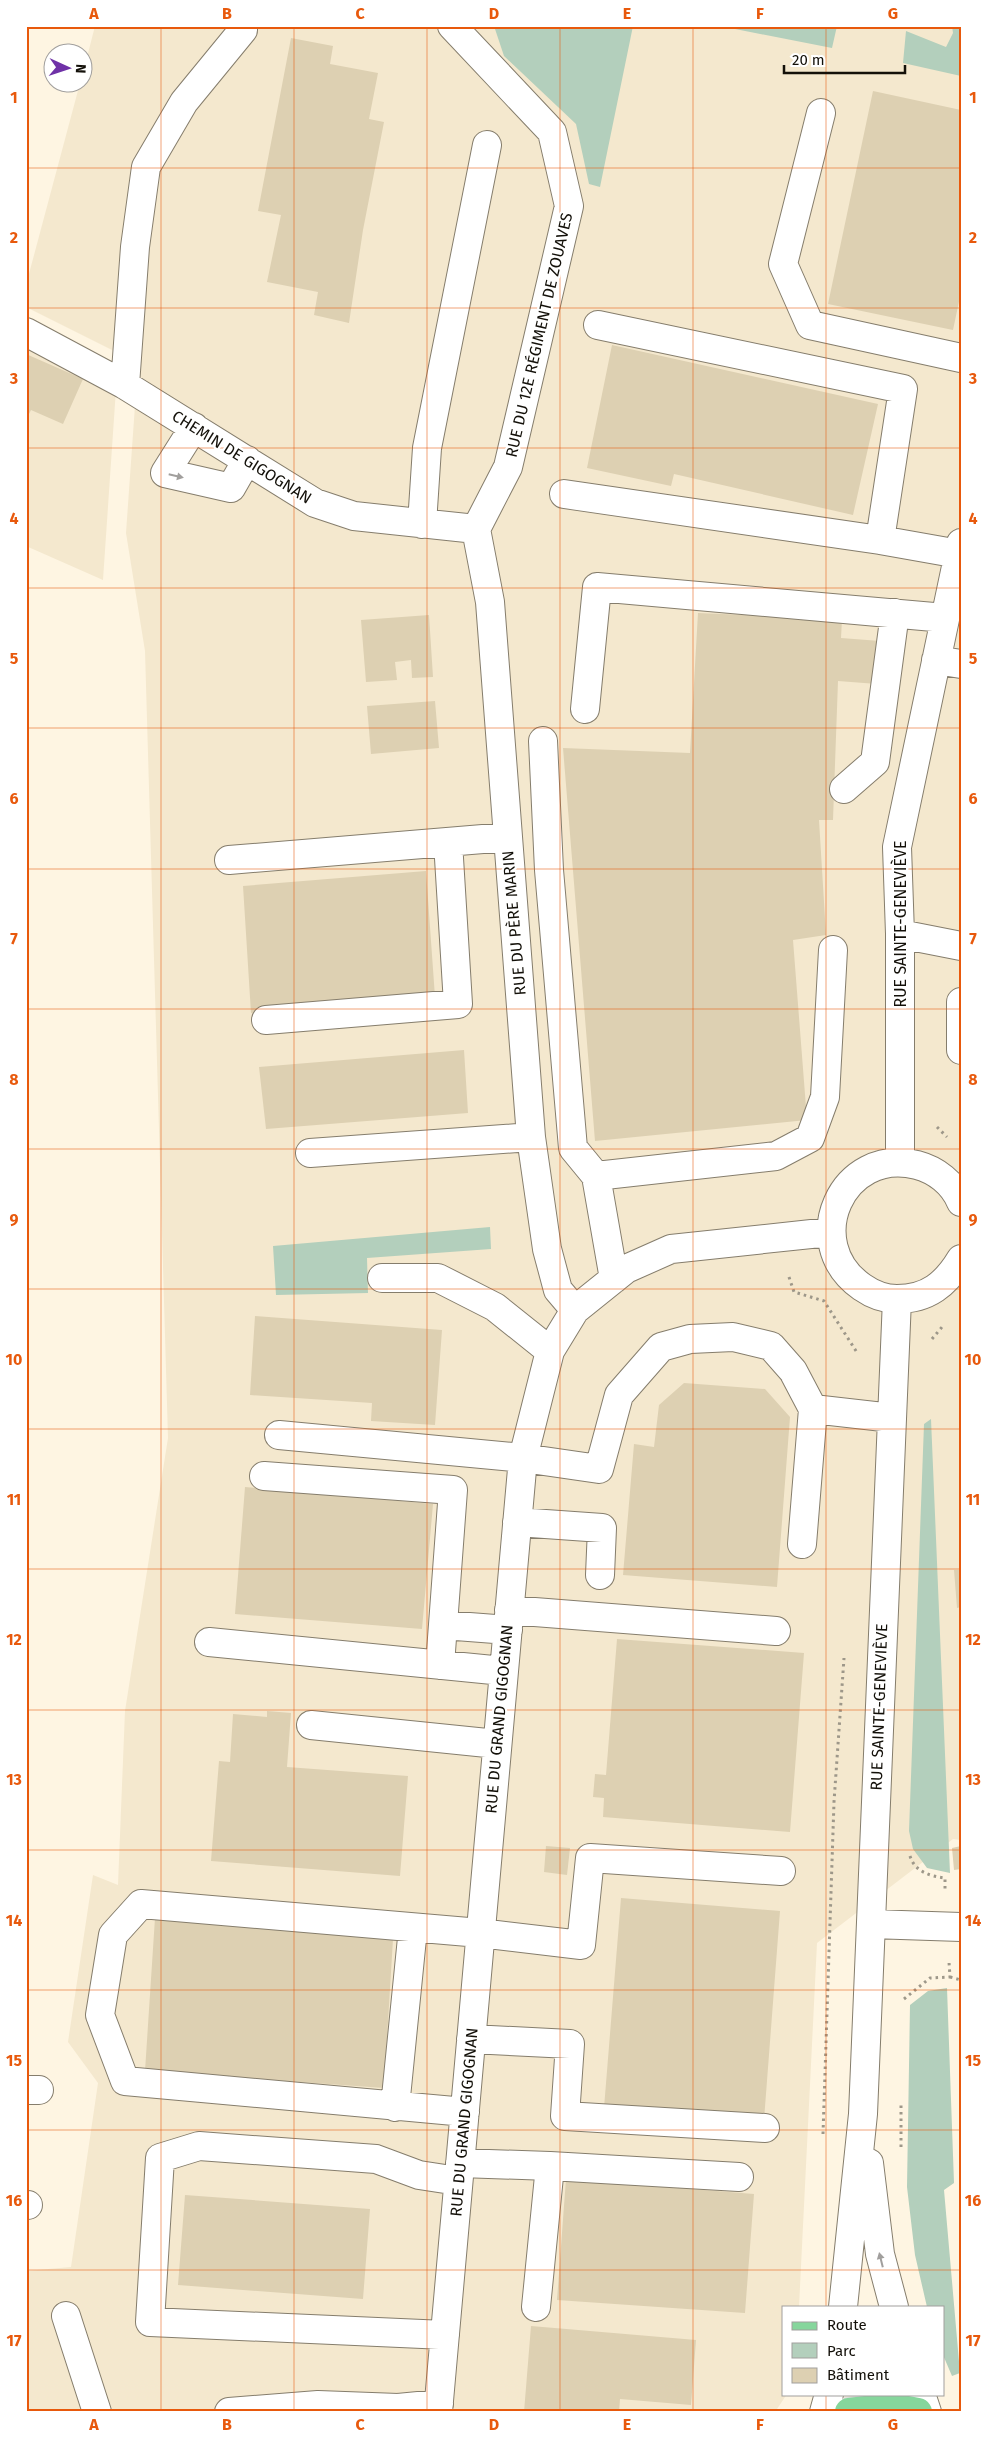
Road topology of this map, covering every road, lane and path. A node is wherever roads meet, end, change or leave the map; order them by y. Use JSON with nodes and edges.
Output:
{"nodes":[{"id":1,"x":452,"y":26,"type":"edge"},
{"id":2,"x":244,"y":30,"type":"dead end"},
{"id":3,"x":821,"y":113,"type":"dead end"},
{"id":4,"x":487,"y":145,"type":"dead end"},
{"id":5,"x":598,"y":325,"type":"dead end"},
{"id":6,"x":26,"y":332,"type":"edge"},
{"id":7,"x":961,"y":358,"type":"edge"},
{"id":8,"x":125,"y":385,"type":"junction"},
{"id":9,"x":194,"y":428,"type":"junction"},
{"id":10,"x":247,"y":460,"type":"junction"},
{"id":11,"x":564,"y":494,"type":"dead end"},
{"id":12,"x":422,"y":524,"type":"junction"},
{"id":13,"x":476,"y":529,"type":"junction"},
{"id":14,"x":880,"y":540,"type":"junction"},
{"id":15,"x":960,"y":549,"type":"edge"},
{"id":16,"x":895,"y":613,"type":"junction"},
{"id":17,"x":945,"y":618,"type":"junction"},
{"id":18,"x":948,"y":662,"type":"edge"},
{"id":19,"x":585,"y":709,"type":"dead end"},
{"id":20,"x":543,"y":741,"type":"dead end"},
{"id":21,"x":844,"y":789,"type":"dead end"},
{"id":22,"x":507,"y":838,"type":"junction"},
{"id":23,"x":448,"y":842,"type":"junction"},
{"id":24,"x":229,"y":860,"type":"dead end"},
{"id":25,"x":900,"y":934,"type":"junction"},
{"id":26,"x":961,"y":946,"type":"edge"},
{"id":27,"x":833,"y":950,"type":"dead end"},
{"id":28,"x":961,"y":1002,"type":"edge"},
{"id":29,"x":266,"y":1020,"type":"dead end"},
{"id":30,"x":961,"y":1050,"type":"edge"},
{"id":31,"x":531,"y":1137,"type":"junction"},
{"id":32,"x":310,"y":1153,"type":"dead end"},
{"id":33,"x":900,"y":1161,"type":"junction"},
{"id":34,"x":596,"y":1176,"type":"junction"},
{"id":35,"x":961,"y":1202,"type":"edge"},
{"id":36,"x":830,"y":1232,"type":"junction"},
{"id":37,"x":961,"y":1259,"type":"edge"},
{"id":38,"x":789,"y":1276,"type":"dead end"},
{"id":39,"x":382,"y":1278,"type":"dead end"},
{"id":40,"x":614,"y":1279,"type":"junction"},
{"id":41,"x":896,"y":1299,"type":"junction"},
{"id":42,"x":575,"y":1310,"type":"junction"},
{"id":43,"x":857,"y":1350,"type":"dead end"},
{"id":44,"x":550,"y":1351,"type":"junction"},
{"id":45,"x":813,"y":1409,"type":"junction"},
{"id":46,"x":892,"y":1418,"type":"junction"},
{"id":47,"x":279,"y":1435,"type":"dead end"},
{"id":48,"x":523,"y":1458,"type":"junction"},
{"id":49,"x":264,"y":1476,"type":"dead end"},
{"id":50,"x":517,"y":1522,"type":"junction"},
{"id":51,"x":802,"y":1544,"type":"dead end"},
{"id":52,"x":600,"y":1575,"type":"dead end"},
{"id":53,"x":508,"y":1620,"type":"junction"},
{"id":54,"x":443,"y":1625,"type":"junction"},
{"id":55,"x":776,"y":1631,"type":"dead end"},
{"id":56,"x":209,"y":1642,"type":"dead end"},
{"id":57,"x":440,"y":1665,"type":"junction"},
{"id":58,"x":503,"y":1671,"type":"junction"},
{"id":59,"x":311,"y":1725,"type":"dead end"},
{"id":60,"x":497,"y":1744,"type":"junction"},
{"id":61,"x":909,"y":1852,"type":"dead end"},
{"id":62,"x":781,"y":1871,"type":"dead end"},
{"id":63,"x":870,"y":1924,"type":"junction"},
{"id":64,"x":954,"y":1927,"type":"edge"},
{"id":65,"x":413,"y":1928,"type":"junction"},
{"id":66,"x":480,"y":1933,"type":"junction"},
{"id":67,"x":950,"y":1977,"type":"junction"},
{"id":68,"x":961,"y":1980,"type":"edge"},
{"id":69,"x":903,"y":2007,"type":"dead end"},
{"id":70,"x":471,"y":2039,"type":"junction"},
{"id":71,"x":901,"y":2102,"type":"dead end"},
{"id":72,"x":395,"y":2107,"type":"junction"},
{"id":73,"x":465,"y":2112,"type":"junction"},
{"id":74,"x":863,"y":2114,"type":"junction"},
{"id":75,"x":765,"y":2128,"type":"dead end"},
{"id":76,"x":901,"y":2150,"type":"dead end"},
{"id":77,"x":550,"y":2166,"type":"junction"},
{"id":78,"x":459,"y":2172,"type":"junction"},
{"id":79,"x":739,"y":2177,"type":"dead end"},
{"id":80,"x":843,"y":2306,"type":"edge"},
{"id":81,"x":894,"y":2306,"type":"edge"},
{"id":82,"x":536,"y":2307,"type":"dead end"},
{"id":83,"x":66,"y":2316,"type":"dead end"},
{"id":84,"x":445,"y":2335,"type":"junction"},
{"id":85,"x":828,"y":2396,"type":"edge"},
{"id":86,"x":922,"y":2396,"type":"edge"},
{"id":87,"x":438,"y":2408,"type":"edge"},
{"id":88,"x":97,"y":2412,"type":"edge"},
{"id":89,"x":229,"y":2412,"type":"edge"},
{"id":90,"x":824,"y":2412,"type":"edge"},
{"id":91,"x":849,"y":2412,"type":"edge"},
{"id":92,"x":918,"y":2412,"type":"edge"},
{"id":93,"x":927,"y":2412,"type":"edge"}],
"edges":[{"from":1,"to":13,"type":"street","name":"RUE DU 12E RÉGIMENT DE ZOUAVES"},
{"from":2,"to":8,"type":"street"},
{"from":3,"to":7,"type":"street"},
{"from":4,"to":12,"type":"street"},
{"from":5,"to":14,"type":"street"},
{"from":6,"to":8,"type":"street","name":"CHEMIN DE GIGOGNAN"},
{"from":8,"to":9,"type":"street","name":"CHEMIN DE GIGOGNAN"},
{"from":9,"to":10,"type":"street","name":"CHEMIN DE GIGOGNAN"},
{"from":9,"to":10,"type":"street","one_way":true},
{"from":10,"to":12,"type":"street","name":"CHEMIN DE GIGOGNAN"},
{"from":11,"to":14,"type":"street"},
{"from":12,"to":13,"type":"street","name":"CHEMIN DE GIGOGNAN"},
{"from":13,"to":22,"type":"street","name":"RUE DU PÈRE MARIN"},
{"from":14,"to":15,"type":"street"},
{"from":15,"to":17,"type":"street","name":"RUE SAINTE-GENEVIÈVE"},
{"from":16,"to":17,"type":"street"},
{"from":16,"to":19,"type":"street"},
{"from":16,"to":21,"type":"street"},
{"from":17,"to":18,"type":"street","name":"RUE SAINTE-GENEVIÈVE"},
{"from":18,"to":25,"type":"street","name":"RUE SAINTE-GENEVIÈVE"},
{"from":20,"to":34,"type":"street"},
{"from":22,"to":23,"type":"street"},
{"from":22,"to":31,"type":"street","name":"RUE DU PÈRE MARIN"},
{"from":23,"to":24,"type":"street"},
{"from":23,"to":29,"type":"street"},
{"from":25,"to":26,"type":"street"},
{"from":25,"to":33,"type":"street","name":"RUE SAINTE-GENEVIÈVE"},
{"from":27,"to":34,"type":"street"},
{"from":28,"to":30,"type":"street"},
{"from":31,"to":32,"type":"street"},
{"from":31,"to":42,"type":"street","name":"RUE DU PÈRE MARIN"},
{"from":33,"to":35,"type":"street"},
{"from":33,"to":36,"type":"street"},
{"from":34,"to":40,"type":"street"},
{"from":36,"to":40,"type":"street","name":"RUE DU GRAND GIGOGNAN"},
{"from":36,"to":41,"type":"street"},
{"from":37,"to":41,"type":"street"},
{"from":38,"to":43,"type":"path"},
{"from":39,"to":44,"type":"street"},
{"from":40,"to":42,"type":"street","name":"RUE DU GRAND GIGOGNAN"},
{"from":41,"to":46,"type":"street","name":"RUE SAINTE-GENEVIÈVE"},
{"from":42,"to":44,"type":"street","name":"RUE DU GRAND GIGOGNAN"},
{"from":44,"to":48,"type":"street","name":"RUE DU GRAND GIGOGNAN"},
{"from":45,"to":46,"type":"street"},
{"from":45,"to":48,"type":"street"},
{"from":45,"to":51,"type":"street"},
{"from":46,"to":63,"type":"street","name":"RUE SAINTE-GENEVIÈVE"},
{"from":47,"to":48,"type":"street"},
{"from":48,"to":50,"type":"street","name":"RUE DU GRAND GIGOGNAN"},
{"from":49,"to":54,"type":"street"},
{"from":50,"to":52,"type":"street"},
{"from":50,"to":53,"type":"street","name":"RUE DU GRAND GIGOGNAN"},
{"from":53,"to":54,"type":"street"},
{"from":53,"to":55,"type":"street"},
{"from":53,"to":58,"type":"street","name":"RUE DU GRAND GIGOGNAN"},
{"from":54,"to":57,"type":"street"},
{"from":56,"to":57,"type":"street"},
{"from":57,"to":58,"type":"street"},
{"from":58,"to":60,"type":"street","name":"RUE DU GRAND GIGOGNAN"},
{"from":59,"to":60,"type":"street"},
{"from":60,"to":66,"type":"street","name":"RUE DU GRAND GIGOGNAN"},
{"from":61,"to":64,"type":"path"},
{"from":62,"to":66,"type":"street"},
{"from":63,"to":64,"type":"street"},
{"from":63,"to":74,"type":"street","name":"RUE SAINTE-GENEVIÈVE"},
{"from":64,"to":67,"type":"path"},
{"from":65,"to":66,"type":"street"},
{"from":65,"to":72,"type":"street"},
{"from":65,"to":72,"type":"street"},
{"from":66,"to":70,"type":"street","name":"RUE DU GRAND GIGOGNAN"},
{"from":67,"to":68,"type":"path"},
{"from":67,"to":69,"type":"path"},
{"from":70,"to":73,"type":"street","name":"RUE DU GRAND GIGOGNAN"},
{"from":70,"to":75,"type":"street"},
{"from":71,"to":76,"type":"path"},
{"from":72,"to":73,"type":"street"},
{"from":73,"to":78,"type":"street","name":"RUE DU GRAND GIGOGNAN"},
{"from":74,"to":80,"type":"street"},
{"from":81,"to":74,"type":"street","one_way":true},
{"from":77,"to":78,"type":"street"},
{"from":77,"to":79,"type":"street"},
{"from":77,"to":82,"type":"street"},
{"from":78,"to":84,"type":"street","name":"RUE DU GRAND GIGOGNAN"},
{"from":78,"to":84,"type":"street"},
{"from":83,"to":88,"type":"street"},
{"from":84,"to":87,"type":"street","name":"RUE DU GRAND GIGOGNAN"},
{"from":85,"to":90,"type":"street"},
{"from":86,"to":93,"type":"street"},
{"from":87,"to":89,"type":"street"},
{"from":91,"to":92,"type":"main road"}]}
